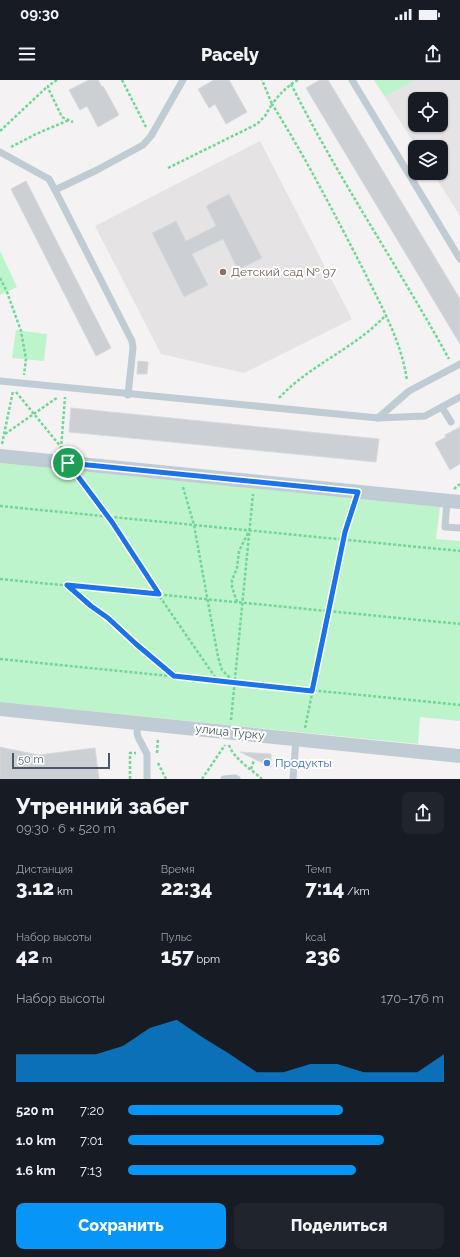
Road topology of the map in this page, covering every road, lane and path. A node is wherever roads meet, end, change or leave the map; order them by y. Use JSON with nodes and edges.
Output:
{"nodes":[{"id":1,"x":57,"y":80,"type":"edge"},
{"id":2,"x":122,"y":80,"type":"edge"},
{"id":3,"x":183,"y":80,"type":"edge"},
{"id":4,"x":262,"y":80,"type":"edge"},
{"id":5,"x":298,"y":80,"type":"edge"},
{"id":6,"x":352,"y":80,"type":"edge"},
{"id":7,"x":291,"y":84,"type":"junction"},
{"id":8,"x":48,"y":86,"type":"junction"},
{"id":9,"x":272,"y":104,"type":"junction"},
{"id":10,"x":68,"y":120,"type":"junction"},
{"id":11,"x":73,"y":122,"type":"dead end"},
{"id":12,"x":0,"y":131,"type":"edge"},
{"id":13,"x":151,"y":136,"type":"junction"},
{"id":14,"x":0,"y":152,"type":"edge"},
{"id":15,"x":168,"y":168,"type":"dead end"},
{"id":16,"x":55,"y":190,"type":"junction"},
{"id":17,"x":460,"y":259,"type":"edge"},
{"id":18,"x":0,"y":278,"type":"edge"},
{"id":19,"x":386,"y":315,"type":"junction"},
{"id":20,"x":457,"y":366,"type":"edge"},
{"id":21,"x":0,"y":381,"type":"edge"},
{"id":22,"x":23,"y":384,"type":"junction"},
{"id":23,"x":65,"y":390,"type":"junction"},
{"id":24,"x":408,"y":391,"type":"junction"},
{"id":25,"x":128,"y":395,"type":"junction"},
{"id":26,"x":460,"y":398,"type":"edge"},
{"id":27,"x":442,"y":407,"type":"junction"},
{"id":28,"x":272,"y":408,"type":"junction"},
{"id":29,"x":34,"y":414,"type":"junction"},
{"id":30,"x":378,"y":418,"type":"junction"},
{"id":31,"x":451,"y":422,"type":"dead end"},
{"id":32,"x":4,"y":434,"type":"junction"},
{"id":33,"x":61,"y":447,"type":"junction"},
{"id":34,"x":1,"y":450,"type":"edge"},
{"id":35,"x":68,"y":463,"type":"junction"},
{"id":36,"x":180,"y":474,"type":"junction"},
{"id":37,"x":254,"y":488,"type":"dead end"},
{"id":38,"x":358,"y":492,"type":"junction"},
{"id":39,"x":454,"y":501,"type":"edge"},
{"id":40,"x":0,"y":506,"type":"edge"},
{"id":41,"x":108,"y":517,"type":"junction"},
{"id":42,"x":194,"y":525,"type":"junction"},
{"id":43,"x":460,"y":528,"type":"edge"},
{"id":44,"x":249,"y":530,"type":"junction"},
{"id":45,"x":344,"y":540,"type":"junction"},
{"id":46,"x":460,"y":551,"type":"edge"},
{"id":47,"x":0,"y":579,"type":"edge"},
{"id":48,"x":67,"y":585,"type":"junction"},
{"id":49,"x":159,"y":594,"type":"junction"},
{"id":50,"x":207,"y":599,"type":"junction"},
{"id":51,"x":237,"y":602,"type":"junction"},
{"id":52,"x":242,"y":602,"type":"junction"},
{"id":53,"x":328,"y":611,"type":"junction"},
{"id":54,"x":460,"y":624,"type":"edge"},
{"id":55,"x":0,"y":659,"type":"edge"},
{"id":56,"x":174,"y":676,"type":"junction"},
{"id":57,"x":216,"y":680,"type":"junction"},
{"id":58,"x":235,"y":683,"type":"junction"},
{"id":59,"x":312,"y":691,"type":"junction"},
{"id":60,"x":460,"y":705,"type":"edge"},
{"id":61,"x":0,"y":709,"type":"edge"},
{"id":62,"x":138,"y":723,"type":"junction"},
{"id":63,"x":230,"y":725,"type":"dead end"},
{"id":64,"x":299,"y":739,"type":"junction"},
{"id":65,"x":229,"y":742,"type":"dead end"},
{"id":66,"x":225,"y":745,"type":"dead end"},
{"id":67,"x":138,"y":751,"type":"dead end"},
{"id":68,"x":460,"y":756,"type":"edge"},
{"id":69,"x":254,"y":760,"type":"dead end"},
{"id":70,"x":157,"y":762,"type":"dead end"},
{"id":71,"x":251,"y":770,"type":"junction"},
{"id":72,"x":130,"y":779,"type":"edge"},
{"id":73,"x":147,"y":779,"type":"edge"},
{"id":74,"x":166,"y":779,"type":"edge"},
{"id":75,"x":202,"y":779,"type":"edge"},
{"id":76,"x":224,"y":779,"type":"edge"},
{"id":77,"x":237,"y":779,"type":"edge"},
{"id":78,"x":262,"y":779,"type":"edge"},
{"id":79,"x":293,"y":779,"type":"edge"}],
"edges":[{"from":1,"to":8,"type":"path"},
{"from":2,"to":13,"type":"path"},
{"from":3,"to":13,"type":"lane"},
{"from":4,"to":9,"type":"path"},
{"from":5,"to":7,"type":"path"},
{"from":6,"to":17,"type":"lane"},
{"from":7,"to":9,"type":"path"},
{"from":7,"to":20,"type":"path"},
{"from":8,"to":10,"type":"path"},
{"from":8,"to":12,"type":"path"},
{"from":9,"to":15,"type":"path"},
{"from":9,"to":19,"type":"path"},
{"from":10,"to":11,"type":"path"},
{"from":10,"to":14,"type":"path"},
{"from":13,"to":16,"type":"lane"},
{"from":14,"to":16,"type":"lane"},
{"from":16,"to":25,"type":"lane"},
{"from":18,"to":22,"type":"path"},
{"from":19,"to":24,"type":"path"},
{"from":19,"to":28,"type":"path"},
{"from":20,"to":24,"type":"lane"},
{"from":21,"to":22,"type":"lane"},
{"from":22,"to":23,"type":"lane"},
{"from":23,"to":25,"type":"lane"},
{"from":23,"to":29,"type":"path"},
{"from":23,"to":33,"type":"path"},
{"from":24,"to":30,"type":"lane"},
{"from":25,"to":28,"type":"lane"},
{"from":26,"to":27,"type":"lane"},
{"from":27,"to":30,"type":"lane"},
{"from":27,"to":31,"type":"lane"},
{"from":28,"to":30,"type":"lane"},
{"from":29,"to":32,"type":"path"},
{"from":29,"to":32,"type":"path"},
{"from":29,"to":33,"type":"path"},
{"from":32,"to":34,"type":"path"},
{"from":33,"to":35,"type":"path"},
{"from":34,"to":35,"type":"street"},
{"from":35,"to":36,"type":"street"},
{"from":35,"to":41,"type":"path"},
{"from":36,"to":38,"type":"street"},
{"from":36,"to":42,"type":"path"},
{"from":37,"to":44,"type":"path"},
{"from":38,"to":39,"type":"street"},
{"from":38,"to":45,"type":"path"},
{"from":39,"to":43,"type":"lane"},
{"from":40,"to":41,"type":"path"},
{"from":41,"to":42,"type":"path"},
{"from":41,"to":49,"type":"path"},
{"from":42,"to":44,"type":"path"},
{"from":42,"to":50,"type":"path"},
{"from":44,"to":45,"type":"path"},
{"from":44,"to":51,"type":"path"},
{"from":44,"to":52,"type":"path"},
{"from":45,"to":46,"type":"path"},
{"from":45,"to":53,"type":"path"},
{"from":47,"to":48,"type":"path"},
{"from":48,"to":49,"type":"path"},
{"from":48,"to":56,"type":"path"},
{"from":49,"to":50,"type":"path"},
{"from":49,"to":57,"type":"path"},
{"from":50,"to":51,"type":"path"},
{"from":50,"to":58,"type":"path"},
{"from":51,"to":52,"type":"path"},
{"from":52,"to":53,"type":"path"},
{"from":52,"to":58,"type":"path"},
{"from":53,"to":54,"type":"path"},
{"from":53,"to":59,"type":"path"},
{"from":55,"to":56,"type":"path"},
{"from":56,"to":57,"type":"path"},
{"from":57,"to":58,"type":"path"},
{"from":58,"to":59,"type":"path"},
{"from":58,"to":63,"type":"path"},
{"from":59,"to":60,"type":"path"},
{"from":59,"to":64,"type":"path"},
{"from":61,"to":62,"type":"street","name":"улица Турку"},
{"from":62,"to":64,"type":"street","name":"улица Турку"},
{"from":62,"to":73,"type":"lane"},
{"from":64,"to":68,"type":"street","name":"улица Турку"},
{"from":64,"to":79,"type":"lane"},
{"from":65,"to":71,"type":"path"},
{"from":66,"to":75,"type":"path"},
{"from":67,"to":72,"type":"path"},
{"from":69,"to":71,"type":"path"},
{"from":70,"to":74,"type":"path"},
{"from":71,"to":78,"type":"path"},
{"from":76,"to":77,"type":"lane"}]}
